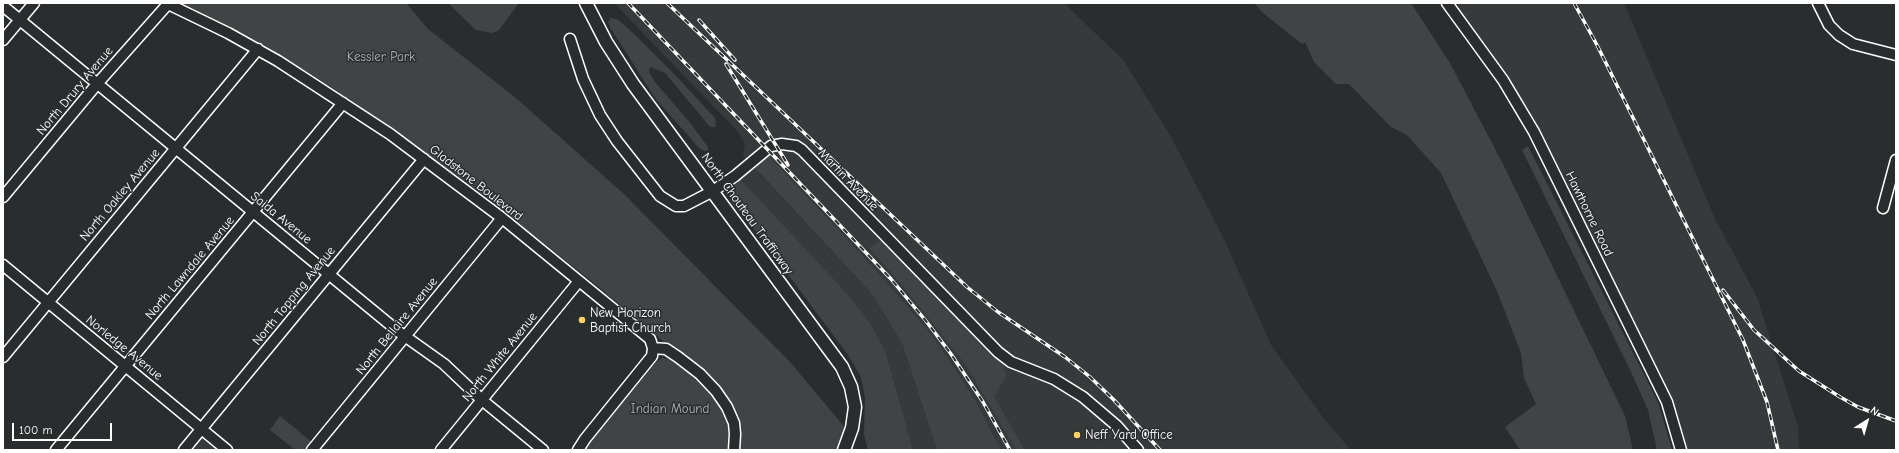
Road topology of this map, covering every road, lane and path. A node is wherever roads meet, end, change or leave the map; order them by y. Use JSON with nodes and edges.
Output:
{"nodes":[{"id":1,"x":34,"y":3,"type":"edge"},
{"id":2,"x":586,"y":3,"type":"edge"},
{"id":3,"x":1447,"y":3,"type":"edge"},
{"id":4,"x":1818,"y":3,"type":"edge"},
{"id":5,"x":167,"y":4,"type":"edge"},
{"id":6,"x":3,"y":6,"type":"edge"},
{"id":7,"x":20,"y":20,"type":"junction"},
{"id":8,"x":570,"y":39,"type":"dead end"},
{"id":9,"x":3,"y":40,"type":"edge"},
{"id":10,"x":258,"y":49,"type":"junction"},
{"id":11,"x":1896,"y":55,"type":"edge"},
{"id":12,"x":97,"y":84,"type":"junction"},
{"id":13,"x":343,"y":103,"type":"junction"},
{"id":14,"x":176,"y":148,"type":"junction"},
{"id":15,"x":424,"y":158,"type":"junction"},
{"id":16,"x":1896,"y":160,"type":"edge"},
{"id":17,"x":712,"y":191,"type":"junction"},
{"id":18,"x":3,"y":197,"type":"edge"},
{"id":19,"x":1882,"y":208,"type":"dead end"},
{"id":20,"x":253,"y":212,"type":"junction"},
{"id":21,"x":502,"y":218,"type":"junction"},
{"id":22,"x":3,"y":265,"type":"edge"},
{"id":23,"x":329,"y":274,"type":"junction"},
{"id":24,"x":579,"y":281,"type":"junction"},
{"id":25,"x":48,"y":302,"type":"junction"},
{"id":26,"x":405,"y":337,"type":"junction"},
{"id":27,"x":653,"y":348,"type":"junction"},
{"id":28,"x":3,"y":357,"type":"edge"},
{"id":29,"x":126,"y":366,"type":"junction"},
{"id":30,"x":482,"y":400,"type":"junction"},
{"id":31,"x":201,"y":428,"type":"junction"},
{"id":32,"x":56,"y":450,"type":"edge"},
{"id":33,"x":184,"y":450,"type":"edge"},
{"id":34,"x":228,"y":450,"type":"edge"},
{"id":35,"x":312,"y":450,"type":"edge"},
{"id":36,"x":441,"y":450,"type":"edge"},
{"id":37,"x":543,"y":450,"type":"edge"},
{"id":38,"x":578,"y":450,"type":"edge"},
{"id":39,"x":734,"y":450,"type":"edge"},
{"id":40,"x":844,"y":450,"type":"edge"},
{"id":41,"x":1138,"y":450,"type":"edge"},
{"id":42,"x":1681,"y":450,"type":"edge"}],
"edges":[{"from":1,"to":7,"type":"street"},
{"from":2,"to":17,"type":"main road","name":"North Chouteau Trafficway"},
{"from":3,"to":42,"type":"street","name":"Hawthorne Road"},
{"from":4,"to":11,"type":"street"},
{"from":5,"to":10,"type":"street","name":"Gladstone Boulevard"},
{"from":5,"to":12,"type":"street","name":"North Drury Avenue"},
{"from":6,"to":7,"type":"street","name":"Saida Avenue"},
{"from":7,"to":9,"type":"street"},
{"from":7,"to":12,"type":"street","name":"Saida Avenue"},
{"from":8,"to":17,"type":"street","name":"Martin Avenue"},
{"from":10,"to":13,"type":"street","name":"Gladstone Boulevard"},
{"from":10,"to":14,"type":"street","name":"North Oakley Avenue"},
{"from":12,"to":14,"type":"street","name":"Saida Avenue"},
{"from":12,"to":18,"type":"street","name":"North Drury Avenue"},
{"from":13,"to":15,"type":"street","name":"Gladstone Boulevard"},
{"from":13,"to":20,"type":"street","name":"North Lawndale Avenue"},
{"from":14,"to":20,"type":"street","name":"Saida Avenue"},
{"from":14,"to":25,"type":"street","name":"North Oakley Avenue"},
{"from":15,"to":21,"type":"street","name":"Gladstone Boulevard"},
{"from":15,"to":23,"type":"street","name":"North Topping Avenue"},
{"from":16,"to":19,"type":"street"},
{"from":17,"to":40,"type":"main road","name":"North Chouteau Trafficway"},
{"from":17,"to":41,"type":"street","name":"Martin Avenue"},
{"from":20,"to":23,"type":"street","name":"Saida Avenue"},
{"from":20,"to":29,"type":"street","name":"North Lawndale Avenue"},
{"from":21,"to":24,"type":"street","name":"Gladstone Boulevard"},
{"from":21,"to":26,"type":"street","name":"North Bellaire Avenue"},
{"from":22,"to":25,"type":"street","name":"Norledge Avenue"},
{"from":23,"to":26,"type":"street","name":"Saida Avenue"},
{"from":23,"to":31,"type":"street","name":"North Topping Avenue"},
{"from":24,"to":27,"type":"street","name":"Gladstone Boulevard"},
{"from":24,"to":30,"type":"street","name":"North White Avenue"},
{"from":25,"to":28,"type":"street","name":"North Oakley Avenue"},
{"from":25,"to":29,"type":"street","name":"Norledge Avenue"},
{"from":26,"to":30,"type":"street","name":"Saida Avenue"},
{"from":26,"to":35,"type":"street","name":"North Bellaire Avenue"},
{"from":27,"to":38,"type":"street"},
{"from":27,"to":39,"type":"street"},
{"from":29,"to":31,"type":"street","name":"Norledge Avenue"},
{"from":29,"to":32,"type":"street","name":"North Lawndale Avenue"},
{"from":30,"to":36,"type":"street","name":"North White Avenue"},
{"from":30,"to":37,"type":"street","name":"Saida Avenue"},
{"from":31,"to":33,"type":"street","name":"North Topping Avenue"},
{"from":31,"to":34,"type":"street","name":"Norledge Avenue"}]}
